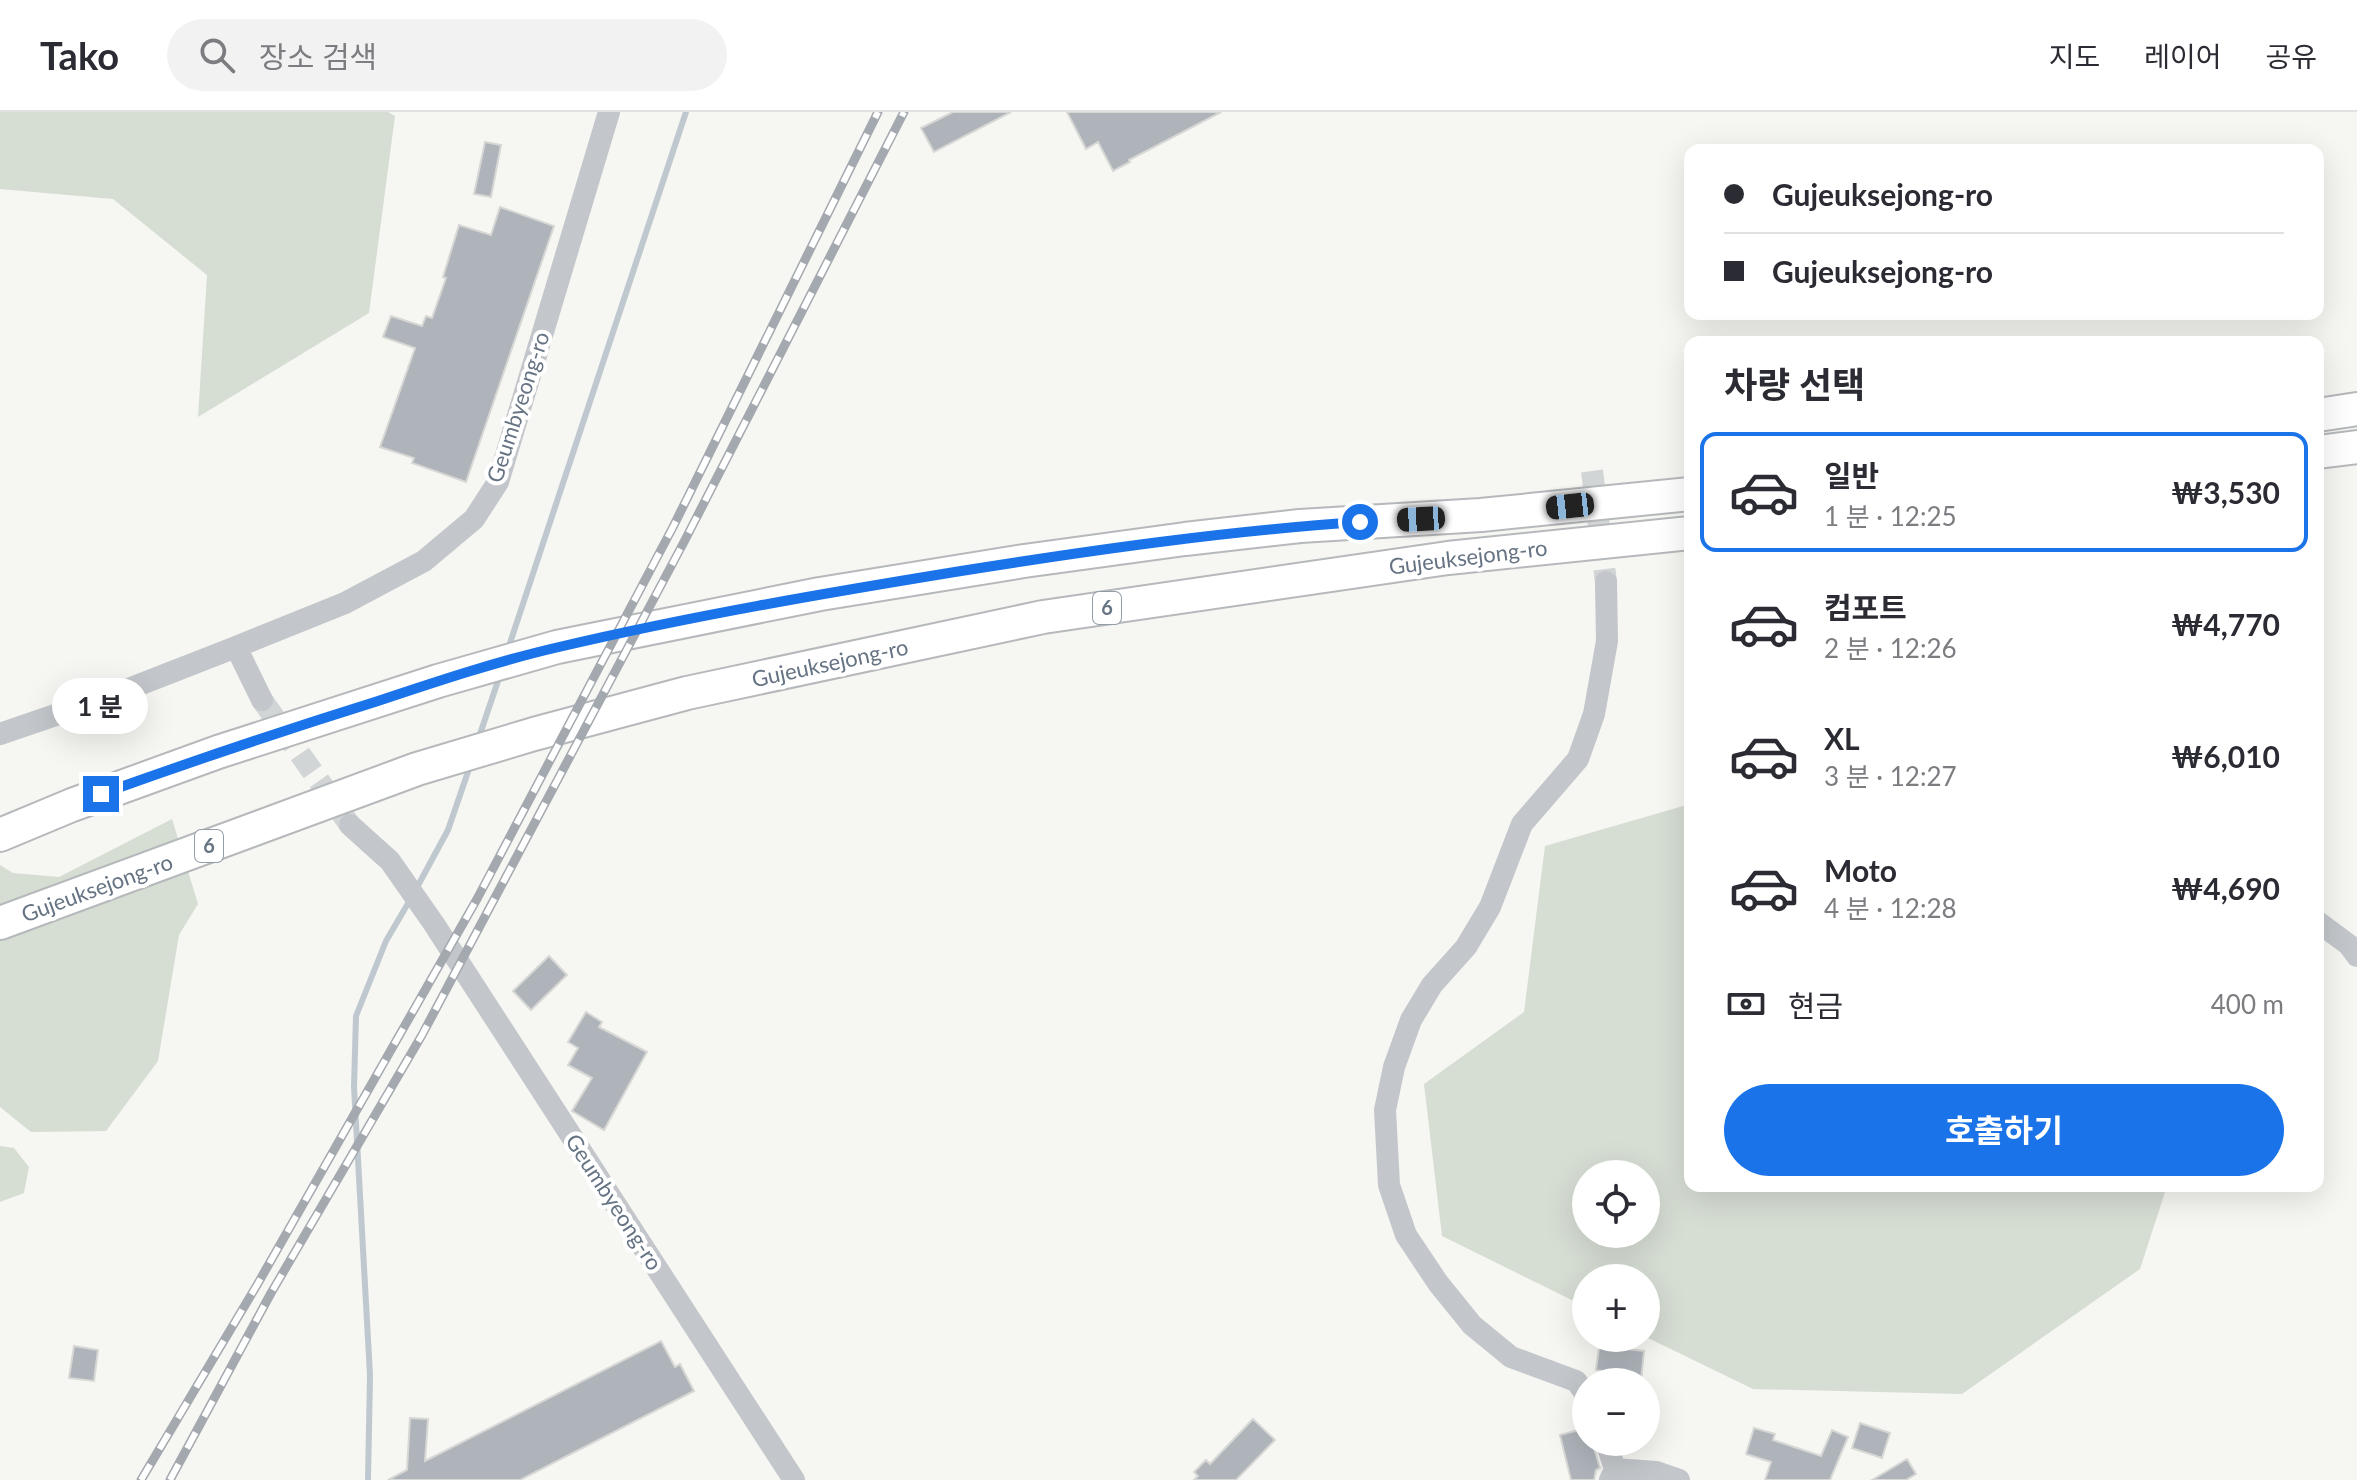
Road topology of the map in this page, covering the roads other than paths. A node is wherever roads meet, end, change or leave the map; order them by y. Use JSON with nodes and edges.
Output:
{"nodes":[{"id":1,"x":609,"y":112,"type":"edge"},
{"id":2,"x":2357,"y":409,"type":"edge"},
{"id":3,"x":2324,"y":414,"type":"edge"},
{"id":4,"x":2357,"y":447,"type":"edge"},
{"id":5,"x":2324,"y":451,"type":"edge"},
{"id":6,"x":1684,"y":495,"type":"edge"},
{"id":7,"x":1684,"y":534,"type":"edge"},
{"id":8,"x":1606,"y":582,"type":"tunnel mouth"},
{"id":9,"x":236,"y":647,"type":"junction"},
{"id":10,"x":262,"y":700,"type":"tunnel mouth"},
{"id":11,"x":0,"y":734,"type":"edge"},
{"id":12,"x":350,"y":825,"type":"tunnel mouth"},
{"id":13,"x":0,"y":835,"type":"edge"},
{"id":14,"x":0,"y":923,"type":"edge"},
{"id":15,"x":2324,"y":926,"type":"edge"},
{"id":16,"x":2357,"y":956,"type":"edge"},
{"id":17,"x":1572,"y":1380,"type":"edge"},
{"id":18,"x":1613,"y":1474,"type":"edge"},
{"id":19,"x":794,"y":1480,"type":"edge"},
{"id":20,"x":1679,"y":1480,"type":"edge"}],
"edges":[{"from":1,"to":9,"type":"street","name":"Geumbyeong-ro"},
{"from":2,"to":3,"type":"highway"},
{"from":4,"to":5,"type":"highway"},
{"from":6,"to":13,"type":"highway","name":"Gujeuksejong-ro"},
{"from":7,"to":14,"type":"highway","name":"Gujeuksejong-ro","number":"6"},
{"from":8,"to":17,"type":"street"},
{"from":9,"to":10,"type":"street"},
{"from":9,"to":11,"type":"street","name":"Geumbyeong-ro"},
{"from":12,"to":19,"type":"street","name":"Geumbyeong-ro"},
{"from":15,"to":16,"type":"street"},
{"from":18,"to":20,"type":"street"}]}
